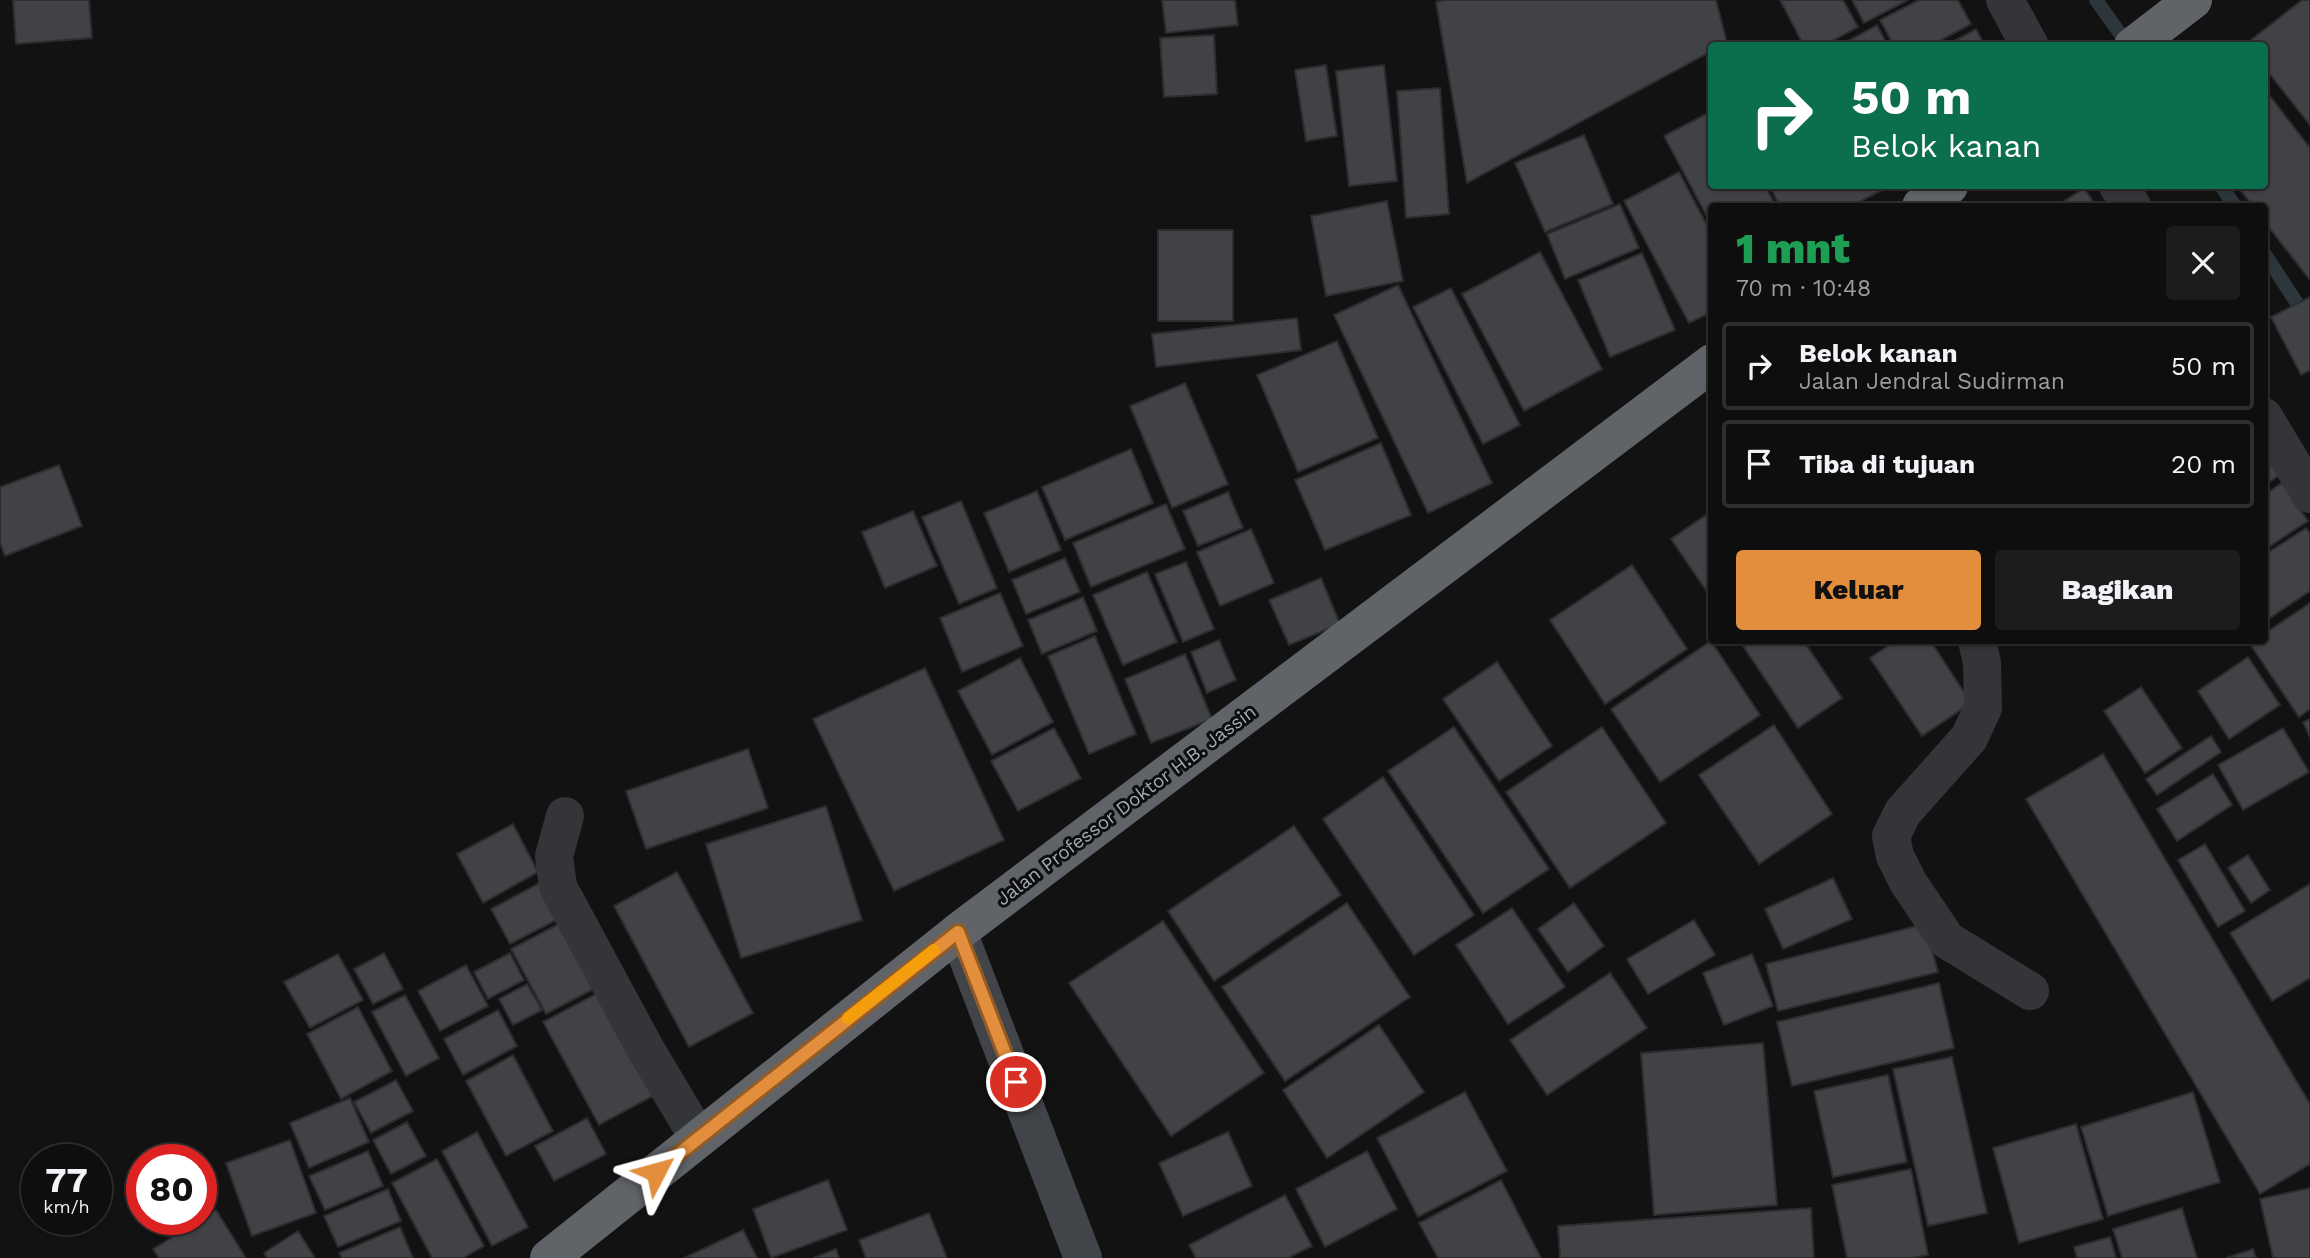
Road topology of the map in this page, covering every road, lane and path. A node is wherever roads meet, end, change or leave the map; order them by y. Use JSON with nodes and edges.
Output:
{"nodes":[{"id":1,"x":2005,"y":0,"type":"edge"},
{"id":2,"x":2187,"y":5,"type":"edge"},
{"id":3,"x":2027,"y":42,"type":"edge"},
{"id":4,"x":2138,"y":42,"type":"edge"},
{"id":5,"x":1945,"y":189,"type":"edge"},
{"id":6,"x":1925,"y":203,"type":"edge"},
{"id":7,"x":1708,"y":366,"type":"edge"},
{"id":8,"x":2268,"y":424,"type":"edge"},
{"id":9,"x":2310,"y":494,"type":"edge"},
{"id":10,"x":1978,"y":644,"type":"edge"},
{"id":11,"x":565,"y":816,"type":"dead end"},
{"id":12,"x":958,"y":932,"type":"junction"},
{"id":13,"x":2030,"y":991,"type":"dead end"},
{"id":14,"x":698,"y":1137,"type":"junction"},
{"id":15,"x":549,"y":1258,"type":"edge"},
{"id":16,"x":1083,"y":1258,"type":"edge"}],
"edges":[{"from":1,"to":3,"type":"street"},
{"from":2,"to":4,"type":"highway"},
{"from":5,"to":6,"type":"highway"},
{"from":7,"to":12,"type":"highway","name":"Jalan Professor Doktor H.B. Jassin"},
{"from":8,"to":9,"type":"street"},
{"from":10,"to":13,"type":"street"},
{"from":11,"to":14,"type":"street"},
{"from":12,"to":14,"type":"highway","name":"Jalan Professor Doktor H.B. Jassin"},
{"from":12,"to":16,"type":"street"},
{"from":14,"to":15,"type":"highway","name":"Jalan Professor Doktor H.B. Jassin"}]}
